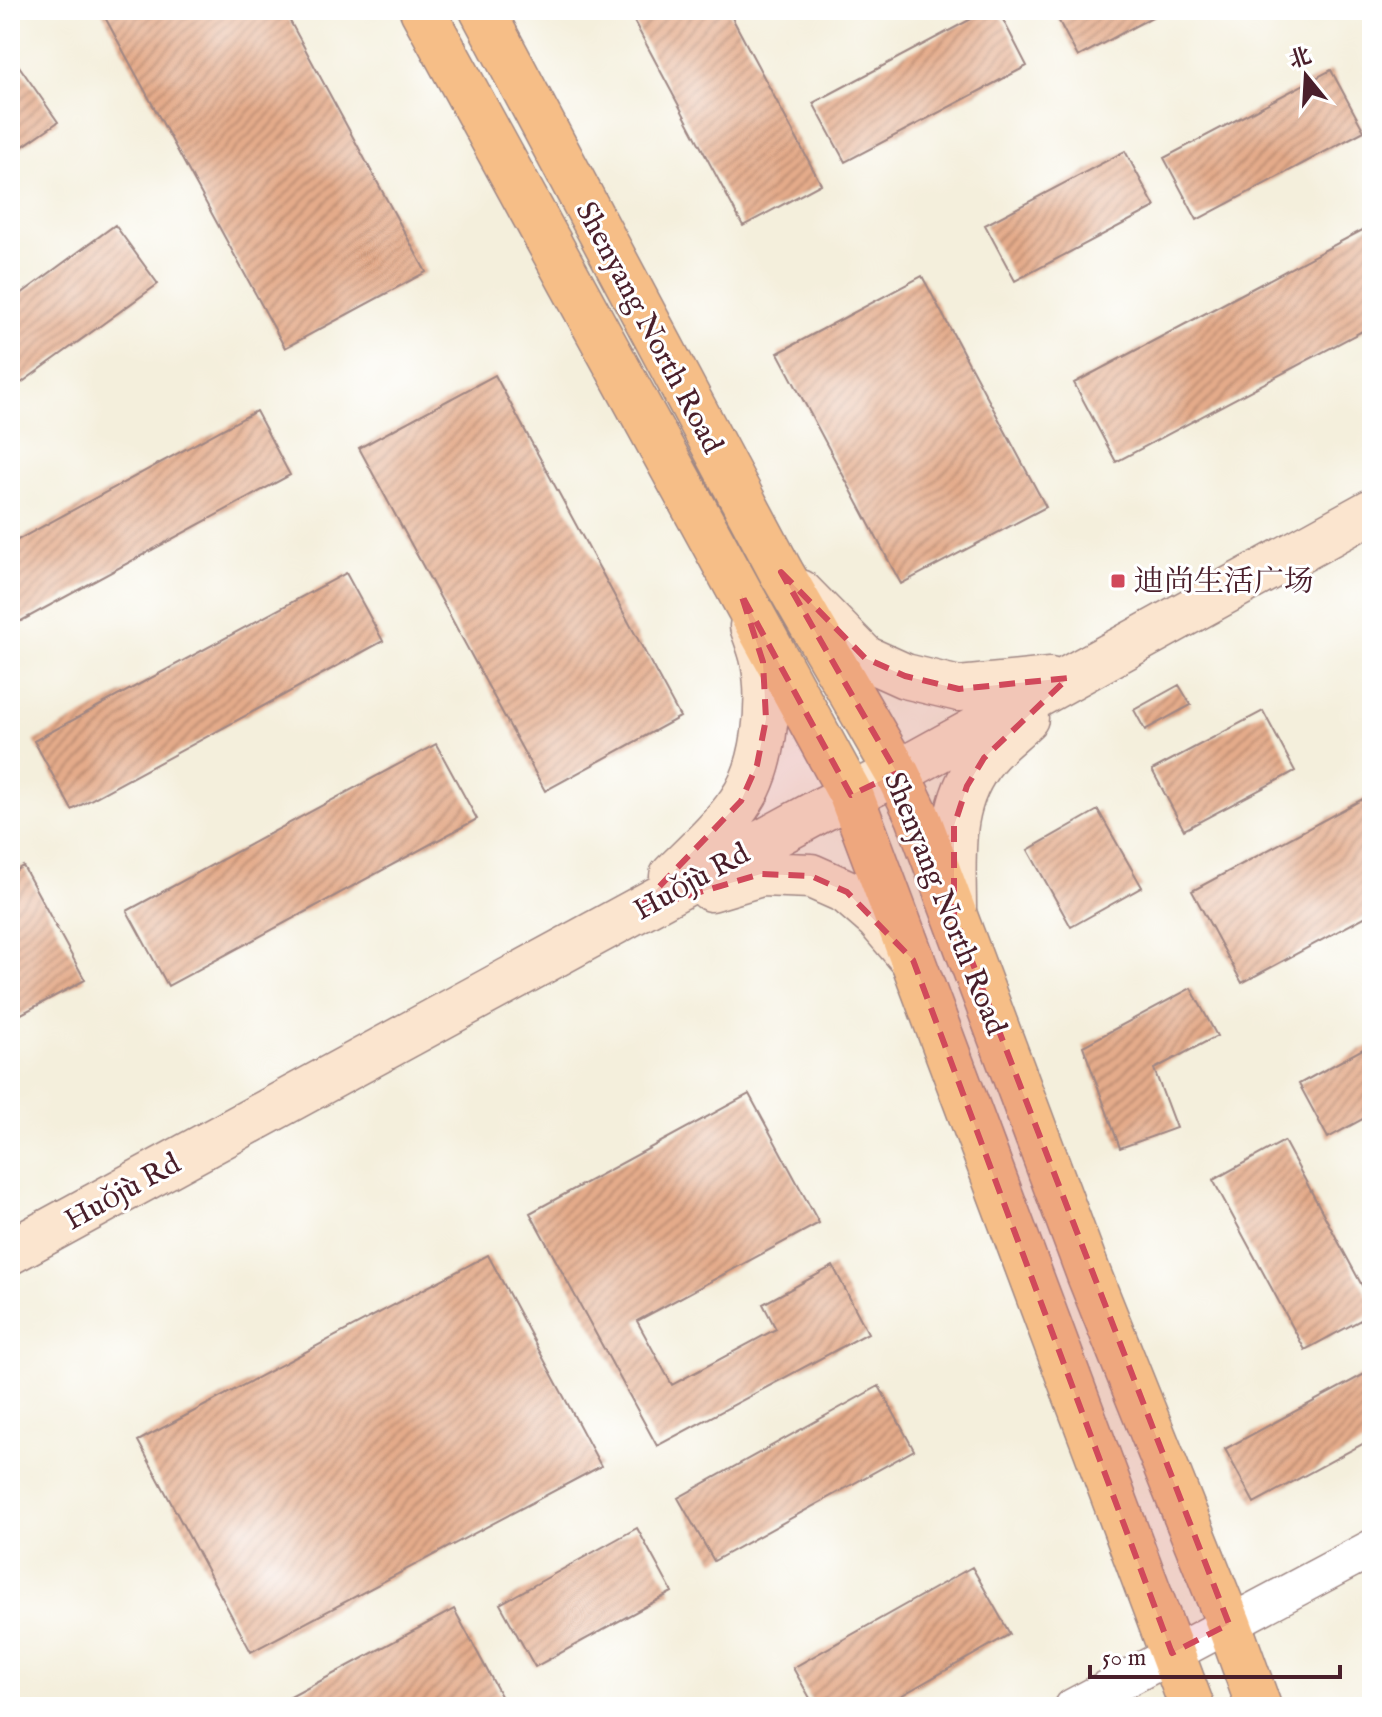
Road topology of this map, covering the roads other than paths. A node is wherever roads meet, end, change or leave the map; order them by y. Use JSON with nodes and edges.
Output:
{"nodes":[{"id":1,"x":422,"y":10,"type":"edge"},
{"id":2,"x":482,"y":10,"type":"edge"},
{"id":3,"x":1372,"y":511,"type":"edge"},
{"id":4,"x":781,"y":572,"type":"junction"},
{"id":5,"x":741,"y":594,"type":"junction"},
{"id":6,"x":1068,"y":678,"type":"junction"},
{"id":7,"x":897,"y":773,"type":"junction"},
{"id":8,"x":851,"y":795,"type":"junction"},
{"id":9,"x":636,"y":911,"type":"junction"},
{"id":10,"x":954,"y":915,"type":"junction"},
{"id":11,"x":913,"y":960,"type":"junction"},
{"id":12,"x":10,"y":1252,"type":"edge"},
{"id":13,"x":1372,"y":1548,"type":"edge"},
{"id":14,"x":1229,"y":1624,"type":"junction"},
{"id":15,"x":1172,"y":1653,"type":"junction"},
{"id":16,"x":1073,"y":1707,"type":"edge"},
{"id":17,"x":1192,"y":1707,"type":"edge"},
{"id":18,"x":1259,"y":1707,"type":"edge"}],
"edges":[{"from":1,"to":5,"type":"main road","name":"Shenyang North Road"},
{"from":2,"to":4,"type":"main road","name":"Shenyang North Road"},
{"from":3,"to":6,"type":"main road","name":"Huǒjù Rd"},
{"from":4,"to":6,"type":"main road"},
{"from":4,"to":7,"type":"main road","name":"Shenyang North Road"},
{"from":5,"to":8,"type":"main road","name":"Shenyang North Road"},
{"from":5,"to":9,"type":"main road"},
{"from":6,"to":7,"type":"main road","name":"Huǒjù Rd"},
{"from":6,"to":10,"type":"main road"},
{"from":7,"to":8,"type":"main road","name":"Huǒjù Rd"},
{"from":7,"to":10,"type":"main road","name":"Shenyang North Road"},
{"from":8,"to":9,"type":"main road","name":"Huǒjù Rd"},
{"from":8,"to":11,"type":"main road","name":"Shenyang North Road"},
{"from":9,"to":11,"type":"main road"},
{"from":9,"to":12,"type":"main road","name":"Huǒjù Rd"},
{"from":10,"to":14,"type":"main road","name":"Shenyang North Road"},
{"from":11,"to":15,"type":"main road","name":"Shenyang North Road"},
{"from":13,"to":14,"type":"street"},
{"from":14,"to":15,"type":"street"},
{"from":14,"to":18,"type":"main road","name":"Shenyang North Road"},
{"from":15,"to":16,"type":"street"},
{"from":15,"to":17,"type":"main road","name":"Shenyang North Road"}]}
